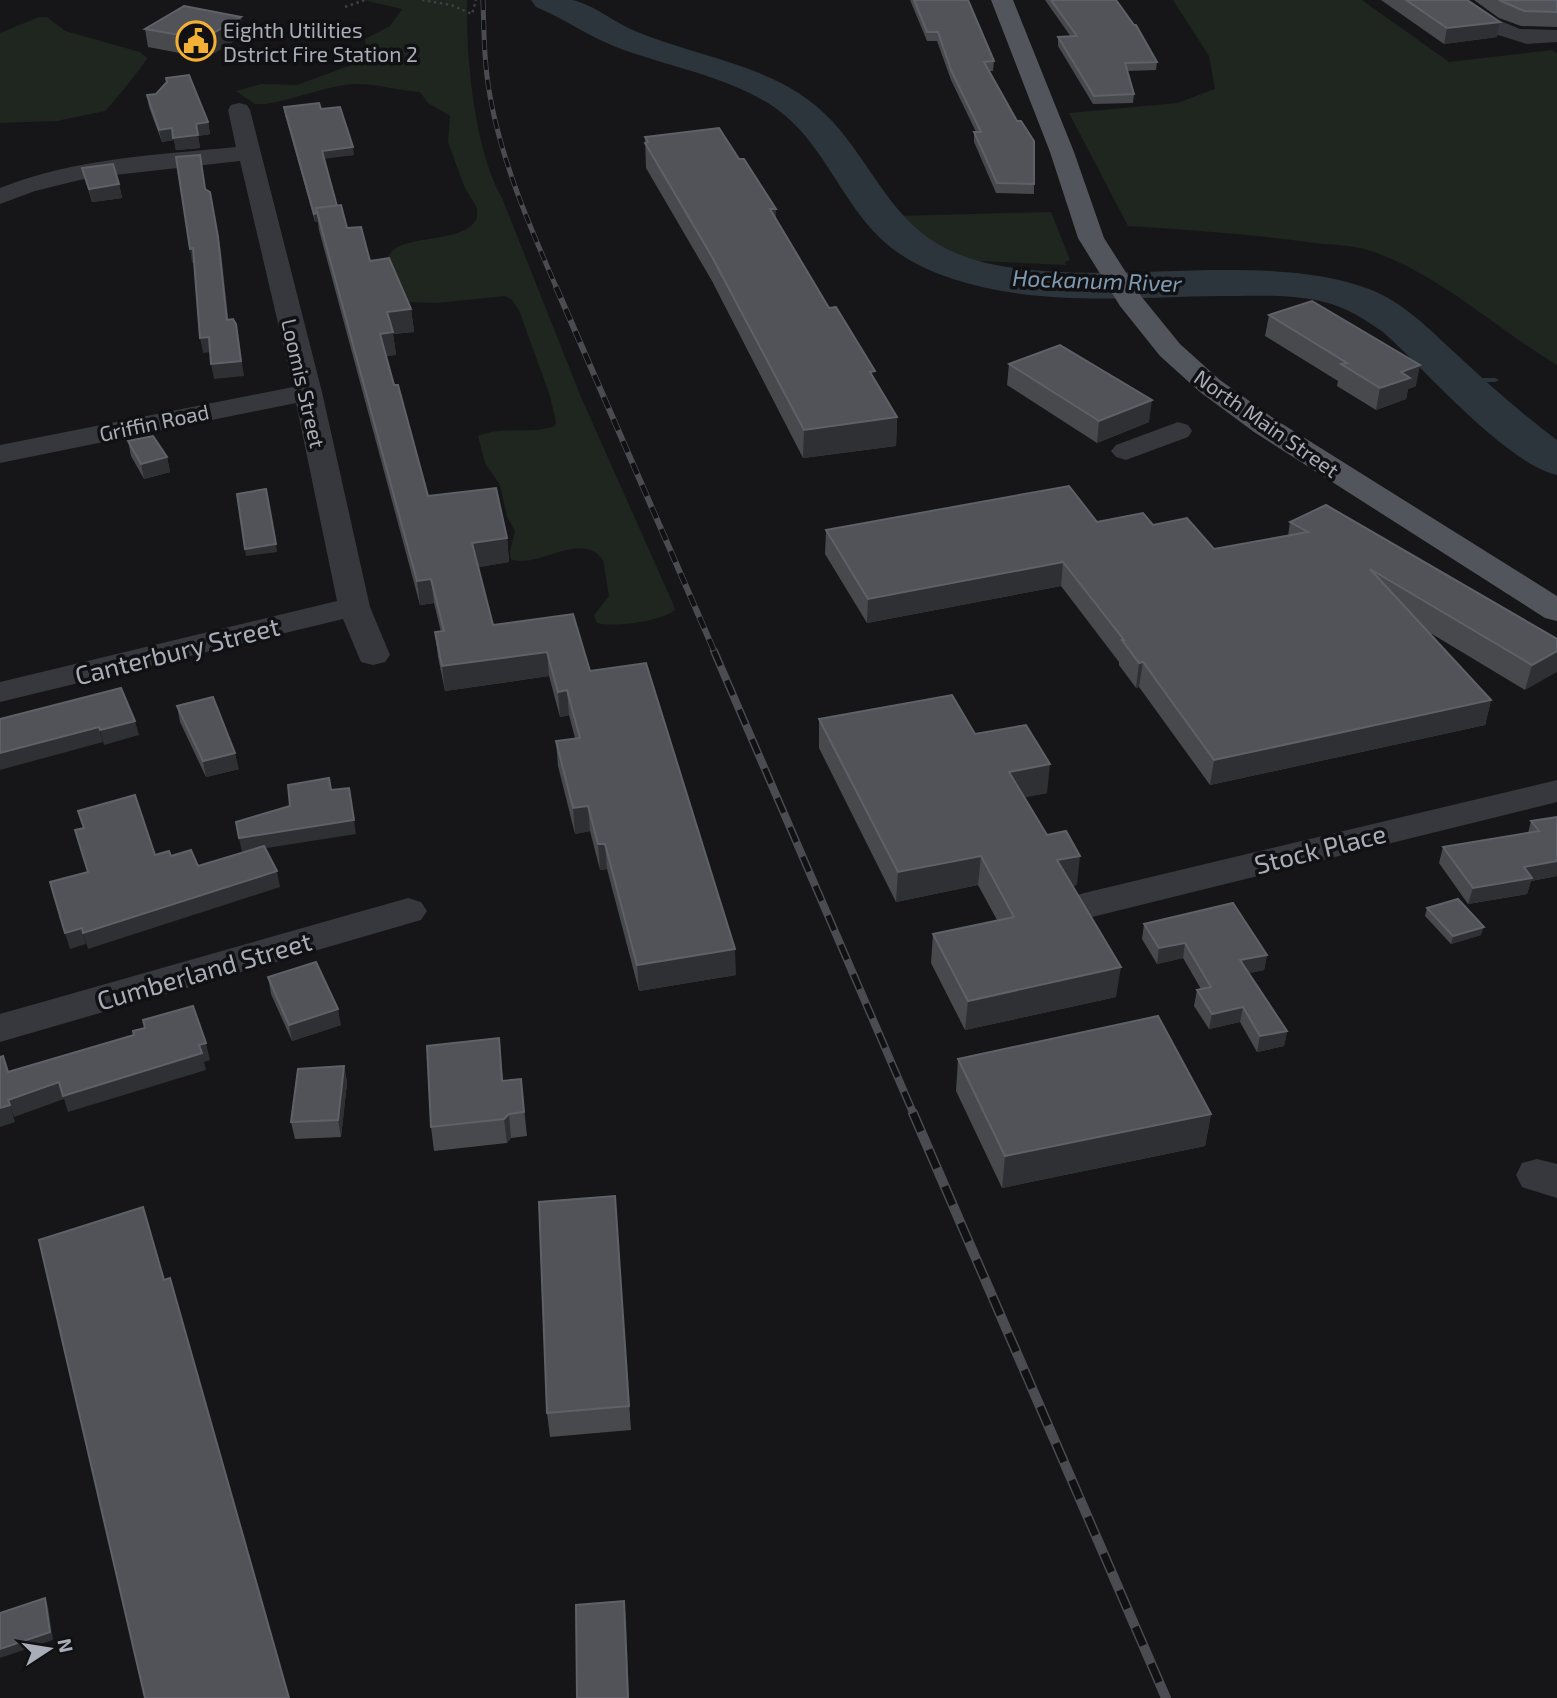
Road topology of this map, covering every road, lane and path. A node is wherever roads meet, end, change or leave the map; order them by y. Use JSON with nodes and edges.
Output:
{"nodes":[{"id":1,"x":365,"y":0,"type":"edge"},
{"id":2,"x":422,"y":0,"type":"edge"},
{"id":3,"x":476,"y":0,"type":"edge"},
{"id":4,"x":1002,"y":0,"type":"edge"},
{"id":5,"x":1455,"y":0,"type":"edge"},
{"id":6,"x":345,"y":6,"type":"dead end"},
{"id":7,"x":1557,"y":36,"type":"edge"},
{"id":8,"x":239,"y":110,"type":"dead end"},
{"id":9,"x":248,"y":153,"type":"junction"},
{"id":10,"x":0,"y":197,"type":"edge"},
{"id":11,"x":308,"y":392,"type":"junction"},
{"id":12,"x":1178,"y":431,"type":"dead end"},
{"id":13,"x":1126,"y":451,"type":"dead end"},
{"id":14,"x":0,"y":454,"type":"edge"},
{"id":15,"x":354,"y":607,"type":"junction"},
{"id":16,"x":1557,"y":611,"type":"edge"},
{"id":17,"x":373,"y":655,"type":"dead end"},
{"id":18,"x":0,"y":692,"type":"edge"},
{"id":19,"x":1557,"y":791,"type":"edge"},
{"id":20,"x":1084,"y":906,"type":"edge"},
{"id":21,"x":408,"y":911,"type":"dead end"},
{"id":22,"x":0,"y":1028,"type":"edge"}],
"edges":[{"from":1,"to":6,"type":"path"},
{"from":2,"to":3,"type":"path"},
{"from":4,"to":16,"type":"main road","name":"North Main Street"},
{"from":5,"to":7,"type":"street"},
{"from":8,"to":9,"type":"street","name":"Loomis Street"},
{"from":9,"to":10,"type":"street"},
{"from":9,"to":11,"type":"street","name":"Loomis Street"},
{"from":11,"to":14,"type":"street","name":"Griffin Road"},
{"from":11,"to":15,"type":"street","name":"Loomis Street"},
{"from":12,"to":13,"type":"street"},
{"from":15,"to":17,"type":"street","name":"Loomis Street"},
{"from":15,"to":18,"type":"street","name":"Canterbury Street"},
{"from":19,"to":20,"type":"street","name":"Stock Place"},
{"from":21,"to":22,"type":"street","name":"Cumberland Street"}]}
